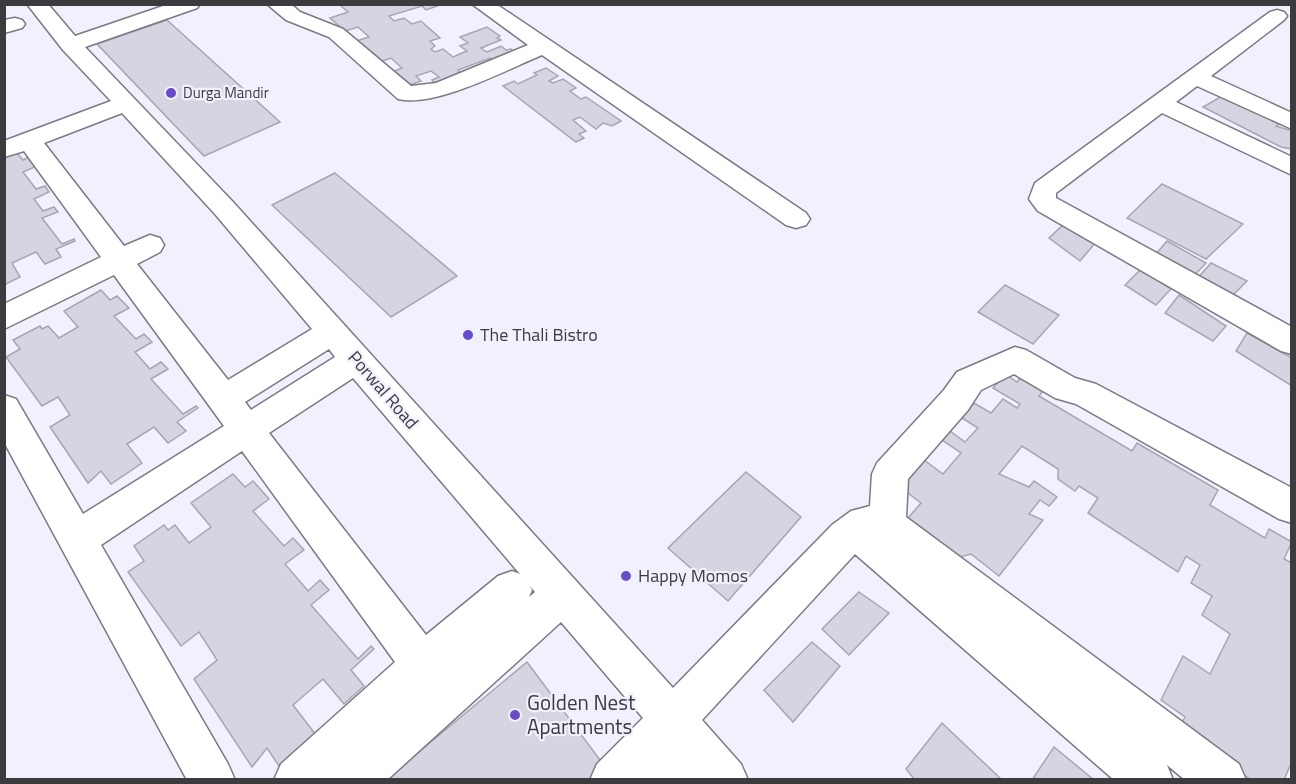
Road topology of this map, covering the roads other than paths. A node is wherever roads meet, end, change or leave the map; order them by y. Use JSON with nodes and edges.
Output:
{"nodes":[{"id":1,"x":190,"y":4,"type":"edge"},
{"id":2,"x":482,"y":4,"type":"edge"},
{"id":3,"x":319,"y":7,"type":"dead end"},
{"id":4,"x":285,"y":10,"type":"edge"},
{"id":5,"x":1274,"y":14,"type":"edge"},
{"id":6,"x":19,"y":19,"type":"edge"},
{"id":7,"x":71,"y":45,"type":"junction"},
{"id":8,"x":544,"y":46,"type":"junction"},
{"id":9,"x":1195,"y":77,"type":"junction"},
{"id":10,"x":1160,"y":103,"type":"junction"},
{"id":11,"x":125,"y":104,"type":"junction"},
{"id":12,"x":1292,"y":122,"type":"edge"},
{"id":13,"x":17,"y":145,"type":"edge"},
{"id":14,"x":1292,"y":167,"type":"edge"},
{"id":15,"x":796,"y":219,"type":"dead end"},
{"id":16,"x":150,"y":245,"type":"dead end"},
{"id":17,"x":119,"y":261,"type":"junction"},
{"id":18,"x":4,"y":318,"type":"edge"},
{"id":19,"x":333,"y":332,"type":"junction"},
{"id":20,"x":1292,"y":342,"type":"edge"},
{"id":21,"x":357,"y":359,"type":"junction"},
{"id":22,"x":223,"y":399,"type":"junction"},
{"id":23,"x":4,"y":410,"type":"edge"},
{"id":24,"x":247,"y":431,"type":"junction"},
{"id":25,"x":1292,"y":507,"type":"edge"},
{"id":26,"x":871,"y":528,"type":"junction"},
{"id":27,"x":77,"y":539,"type":"junction"},
{"id":28,"x":512,"y":590,"type":"dead end"},
{"id":29,"x":562,"y":594,"type":"junction"},
{"id":30,"x":423,"y":666,"type":"junction"},
{"id":31,"x":698,"y":750,"type":"edge"},
{"id":32,"x":212,"y":780,"type":"edge"},
{"id":33,"x":297,"y":780,"type":"edge"},
{"id":34,"x":352,"y":780,"type":"edge"},
{"id":35,"x":612,"y":780,"type":"edge"},
{"id":36,"x":666,"y":780,"type":"edge"},
{"id":37,"x":1150,"y":780,"type":"edge"},
{"id":38,"x":1223,"y":780,"type":"edge"}],
"edges":[{"from":1,"to":7,"type":"street"},
{"from":2,"to":8,"type":"street"},
{"from":3,"to":4,"type":"street"},
{"from":4,"to":8,"type":"street"},
{"from":5,"to":9,"type":"street"},
{"from":6,"to":7,"type":"street","name":"Porwal Road"},
{"from":7,"to":11,"type":"street","name":"Porwal Road"},
{"from":8,"to":15,"type":"street"},
{"from":9,"to":10,"type":"street"},
{"from":9,"to":12,"type":"street"},
{"from":10,"to":14,"type":"street"},
{"from":10,"to":20,"type":"street"},
{"from":11,"to":13,"type":"street"},
{"from":11,"to":19,"type":"street","name":"Porwal Road"},
{"from":13,"to":17,"type":"street"},
{"from":16,"to":17,"type":"street"},
{"from":17,"to":18,"type":"street"},
{"from":17,"to":22,"type":"street"},
{"from":19,"to":21,"type":"street","name":"Porwal Road"},
{"from":19,"to":22,"type":"street"},
{"from":21,"to":24,"type":"street"},
{"from":21,"to":29,"type":"street","name":"Porwal Road"},
{"from":22,"to":24,"type":"street"},
{"from":23,"to":27,"type":"street"},
{"from":24,"to":27,"type":"street"},
{"from":24,"to":30,"type":"street"},
{"from":25,"to":26,"type":"street"},
{"from":26,"to":31,"type":"street"},
{"from":26,"to":37,"type":"street"},
{"from":26,"to":38,"type":"street"},
{"from":27,"to":32,"type":"street"},
{"from":28,"to":30,"type":"street"},
{"from":29,"to":31,"type":"street","name":"Porwal Road"},
{"from":29,"to":34,"type":"street"},
{"from":30,"to":33,"type":"street"},
{"from":31,"to":35,"type":"street"},
{"from":31,"to":36,"type":"street"}]}
